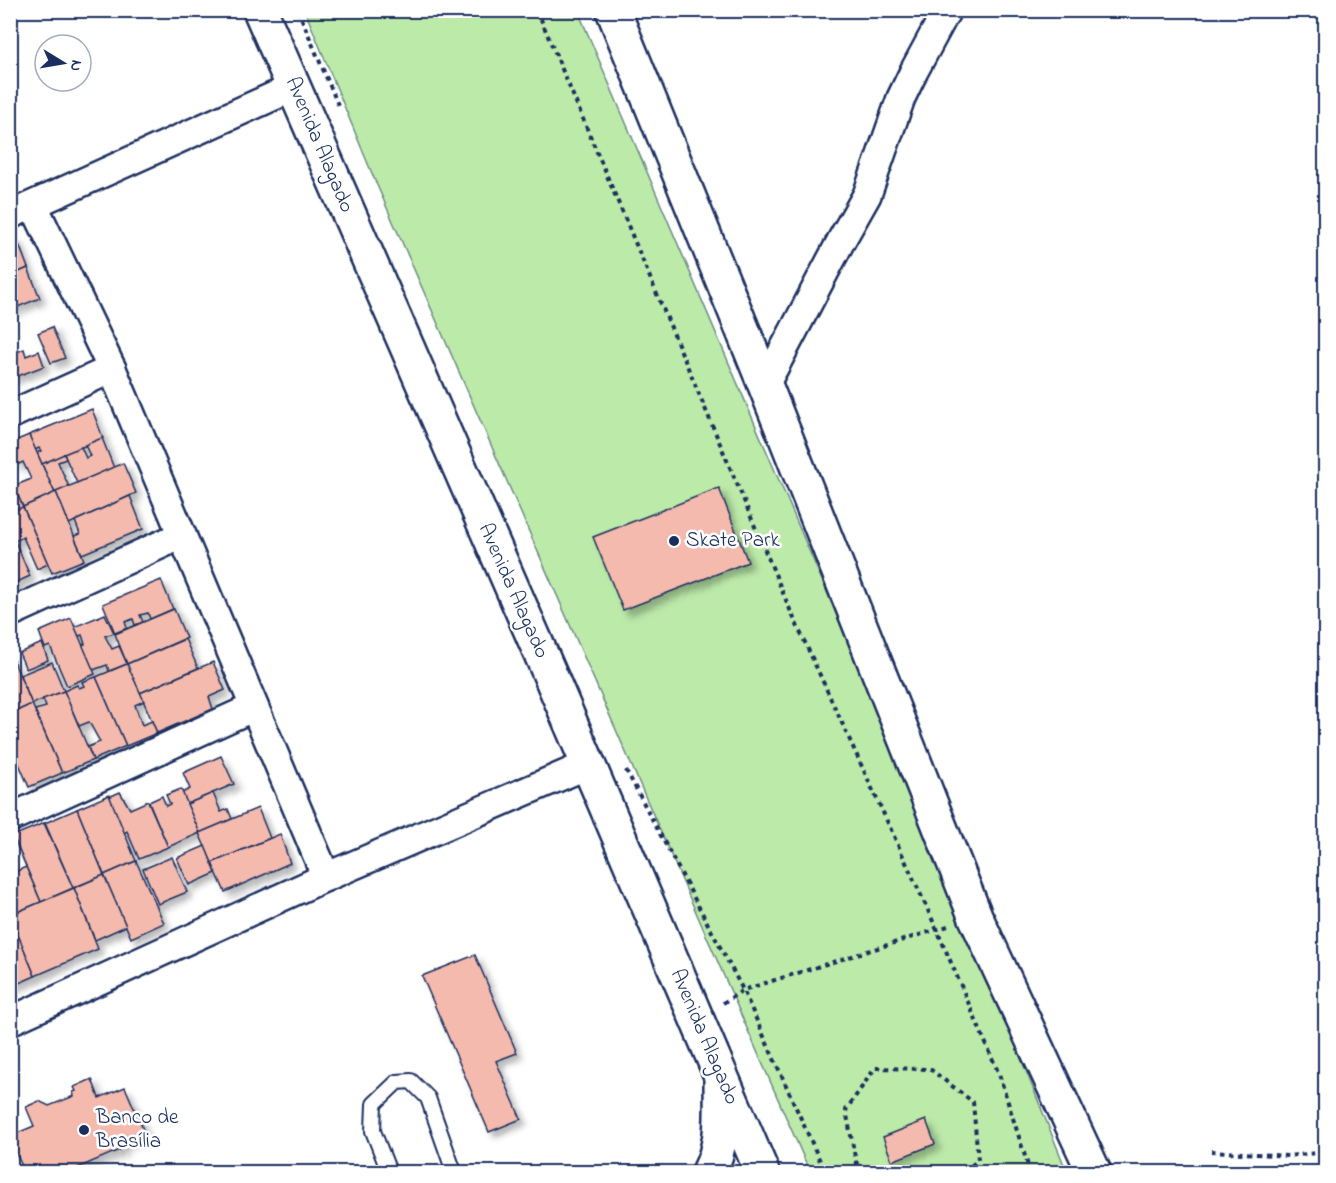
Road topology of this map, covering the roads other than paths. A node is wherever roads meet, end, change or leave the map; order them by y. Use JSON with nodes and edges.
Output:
{"nodes":[{"id":1,"x":260,"y":10,"type":"edge"},
{"id":2,"x":613,"y":10,"type":"edge"},
{"id":3,"x":948,"y":10,"type":"edge"},
{"id":4,"x":294,"y":87,"type":"junction"},
{"id":5,"x":22,"y":210,"type":"edge"},
{"id":6,"x":112,"y":369,"type":"junction"},
{"id":7,"x":765,"y":384,"type":"junction"},
{"id":8,"x":10,"y":415,"type":"edge"},
{"id":9,"x":182,"y":535,"type":"junction"},
{"id":10,"x":10,"y":613,"type":"edge"},
{"id":11,"x":254,"y":707,"type":"junction"},
{"id":12,"x":587,"y":765,"type":"junction"},
{"id":13,"x":10,"y":818,"type":"edge"},
{"id":14,"x":326,"y":877,"type":"junction"},
{"id":15,"x":10,"y":1021,"type":"edge"},
{"id":16,"x":721,"y":1079,"type":"junction"},
{"id":17,"x":389,"y":1173,"type":"edge"},
{"id":18,"x":454,"y":1173,"type":"edge"},
{"id":19,"x":709,"y":1173,"type":"edge"},
{"id":20,"x":762,"y":1173,"type":"edge"},
{"id":21,"x":1094,"y":1173,"type":"edge"}],
"edges":[{"from":1,"to":4,"type":"main road","name":"Avenida Alagado"},
{"from":2,"to":7,"type":"main road"},
{"from":3,"to":7,"type":"street"},
{"from":4,"to":5,"type":"street"},
{"from":4,"to":12,"type":"main road","name":"Avenida Alagado"},
{"from":5,"to":6,"type":"street"},
{"from":6,"to":8,"type":"street"},
{"from":6,"to":9,"type":"street"},
{"from":7,"to":21,"type":"main road"},
{"from":9,"to":10,"type":"street"},
{"from":9,"to":11,"type":"street"},
{"from":11,"to":13,"type":"street"},
{"from":11,"to":14,"type":"street"},
{"from":12,"to":14,"type":"street"},
{"from":12,"to":16,"type":"main road","name":"Avenida Alagado"},
{"from":14,"to":15,"type":"street"},
{"from":16,"to":19,"type":"main road"},
{"from":16,"to":20,"type":"main road","name":"Avenida Alagado"},
{"from":17,"to":18,"type":"lane"}]}
